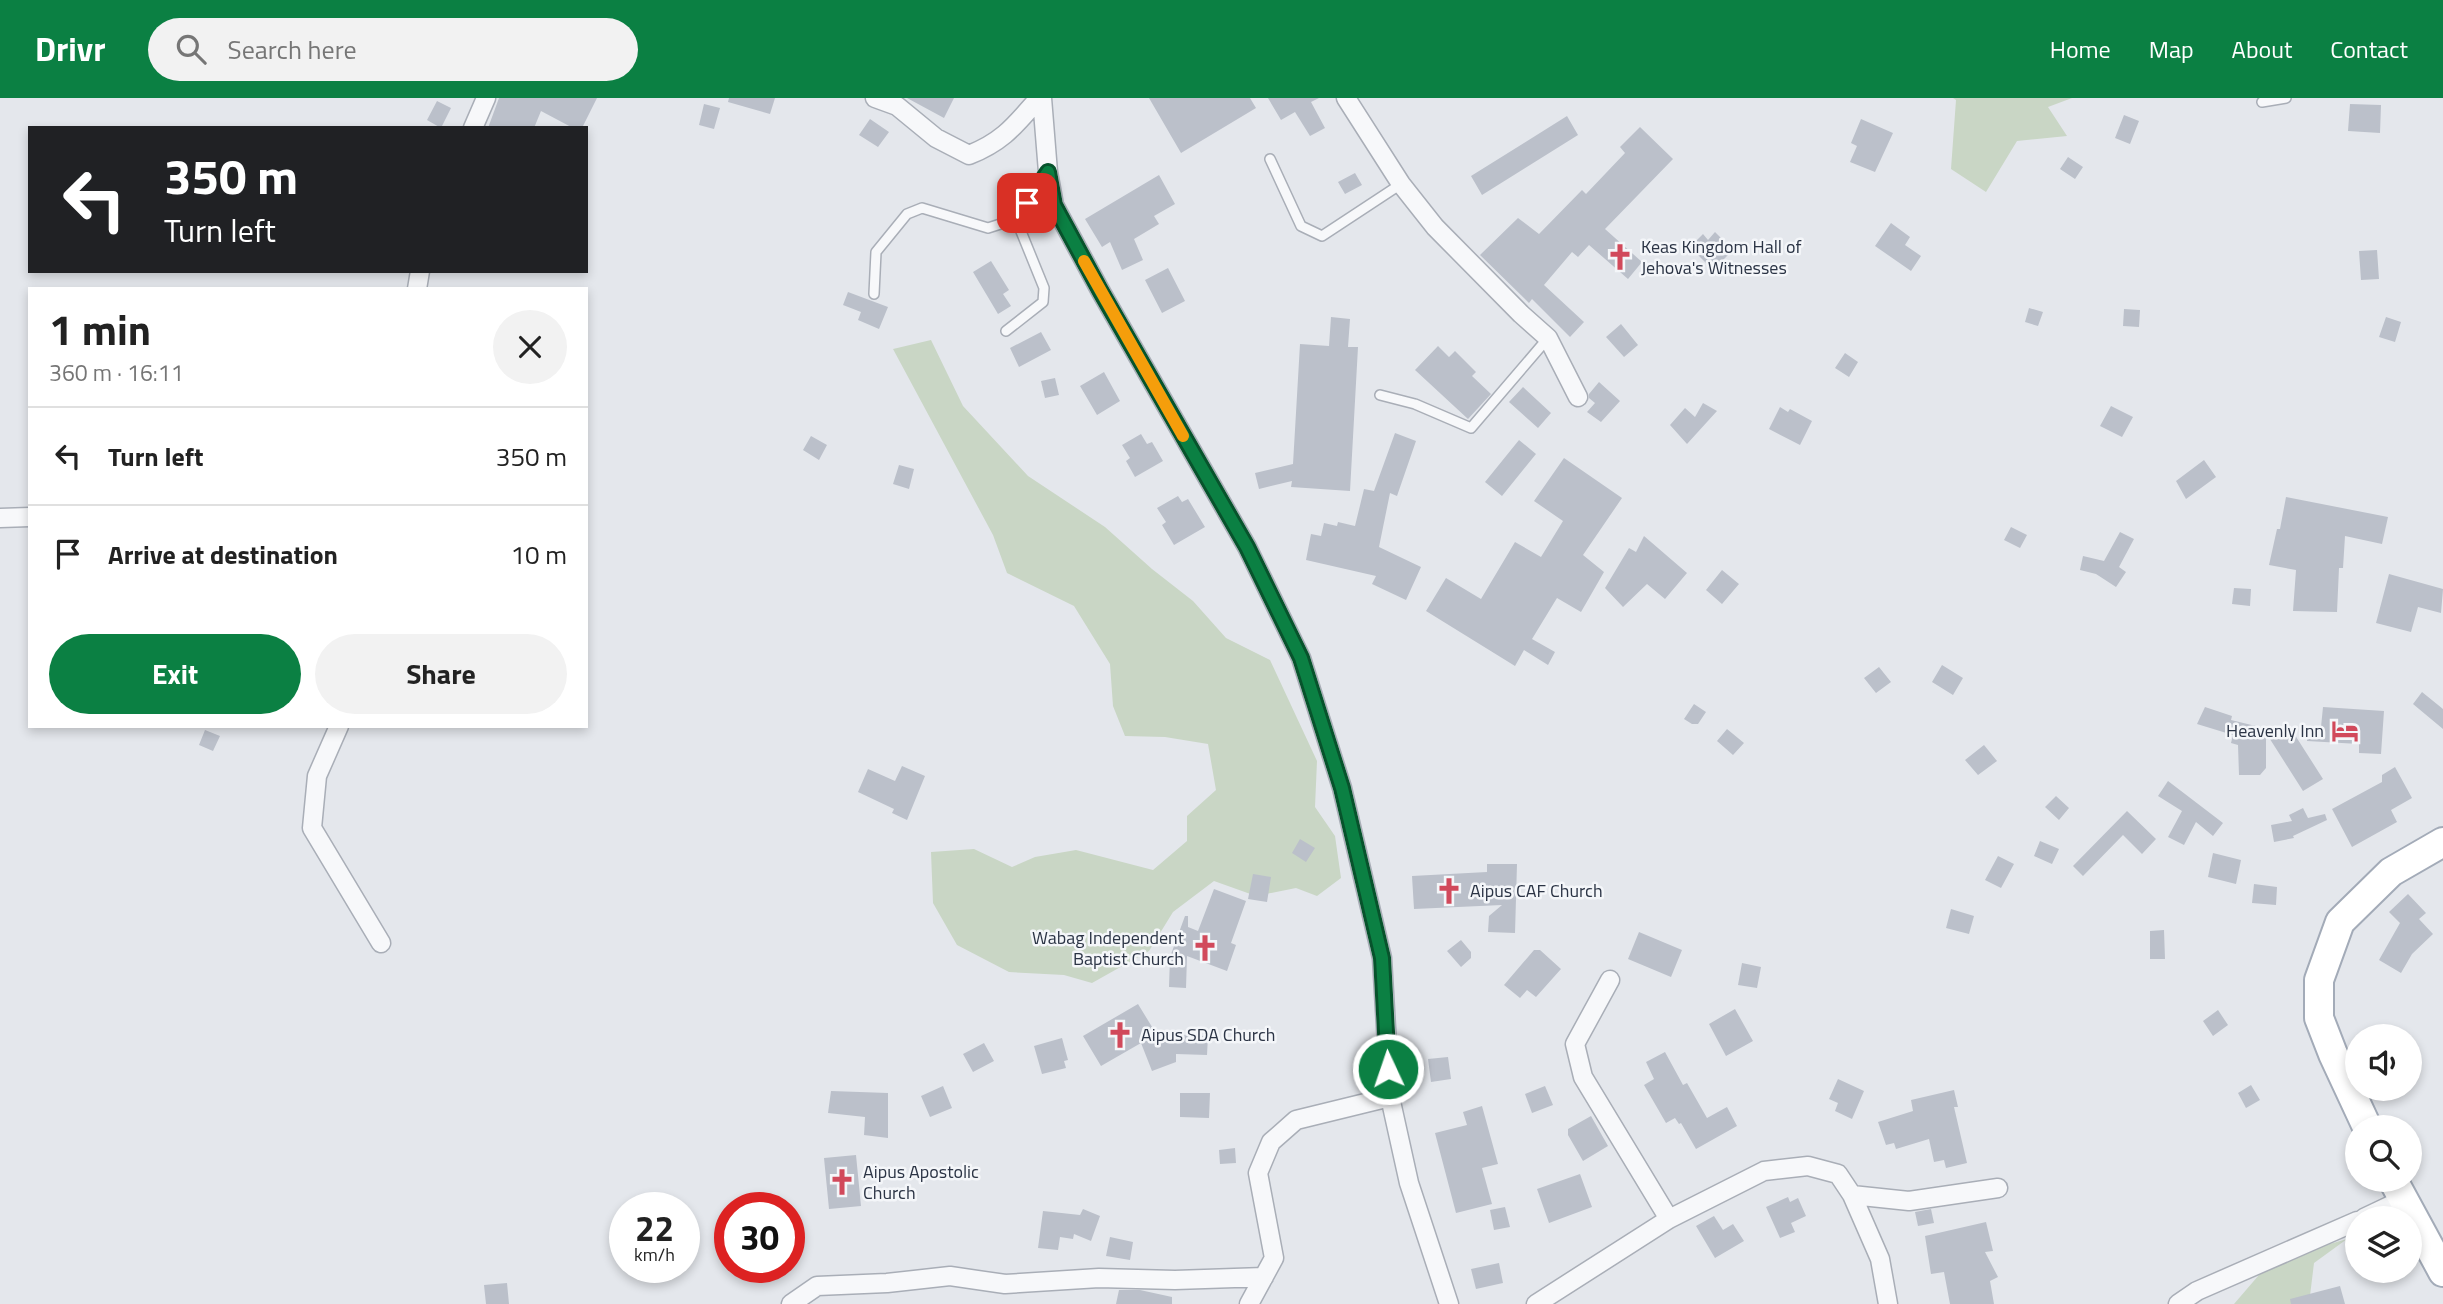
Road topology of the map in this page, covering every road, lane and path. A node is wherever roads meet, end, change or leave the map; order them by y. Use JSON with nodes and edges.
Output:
{"nodes":[{"id":1,"x":486,"y":98,"type":"edge"},
{"id":2,"x":875,"y":98,"type":"edge"},
{"id":3,"x":1041,"y":98,"type":"edge"},
{"id":4,"x":1346,"y":98,"type":"edge"},
{"id":5,"x":2286,"y":98,"type":"edge"},
{"id":6,"x":2262,"y":102,"type":"dead end"},
{"id":7,"x":474,"y":126,"type":"edge"},
{"id":8,"x":1270,"y":159,"type":"dead end"},
{"id":9,"x":1048,"y":172,"type":"junction"},
{"id":10,"x":1401,"y":184,"type":"junction"},
{"id":11,"x":1016,"y":219,"type":"junction"},
{"id":12,"x":874,"y":294,"type":"dead end"},
{"id":13,"x":1006,"y":331,"type":"dead end"},
{"id":14,"x":1548,"y":338,"type":"junction"},
{"id":15,"x":1380,"y":395,"type":"dead end"},
{"id":16,"x":1577,"y":397,"type":"dead end"},
{"id":17,"x":28,"y":517,"type":"edge"},
{"id":18,"x":0,"y":518,"type":"edge"},
{"id":19,"x":338,"y":728,"type":"edge"},
{"id":20,"x":2443,"y":842,"type":"edge"},
{"id":21,"x":381,"y":943,"type":"dead end"},
{"id":22,"x":1610,"y":980,"type":"dead end"},
{"id":23,"x":1390,"y":1097,"type":"junction"},
{"id":24,"x":2361,"y":1115,"type":"edge"},
{"id":25,"x":1998,"y":1188,"type":"dead end"},
{"id":26,"x":2395,"y":1192,"type":"edge"},
{"id":27,"x":2401,"y":1192,"type":"edge"},
{"id":28,"x":1852,"y":1195,"type":"junction"},
{"id":29,"x":2378,"y":1206,"type":"edge"},
{"id":30,"x":1669,"y":1219,"type":"junction"},
{"id":31,"x":2345,"y":1226,"type":"edge"},
{"id":32,"x":2443,"y":1272,"type":"edge"},
{"id":33,"x":1264,"y":1277,"type":"junction"},
{"id":34,"x":791,"y":1304,"type":"edge"},
{"id":35,"x":1249,"y":1304,"type":"edge"},
{"id":36,"x":1449,"y":1304,"type":"edge"},
{"id":37,"x":1536,"y":1304,"type":"edge"},
{"id":38,"x":1888,"y":1304,"type":"edge"},
{"id":39,"x":2178,"y":1304,"type":"edge"}],
"edges":[{"from":1,"to":7,"type":"street"},
{"from":2,"to":3,"type":"street"},
{"from":3,"to":9,"type":"street"},
{"from":4,"to":10,"type":"street"},
{"from":5,"to":6,"type":"lane"},
{"from":8,"to":10,"type":"lane"},
{"from":9,"to":11,"type":"lane"},
{"from":9,"to":23,"type":"street"},
{"from":10,"to":14,"type":"street"},
{"from":11,"to":12,"type":"lane"},
{"from":11,"to":13,"type":"lane"},
{"from":14,"to":15,"type":"lane"},
{"from":14,"to":16,"type":"street"},
{"from":17,"to":18,"type":"street"},
{"from":19,"to":21,"type":"street"},
{"from":20,"to":24,"type":"main road"},
{"from":22,"to":30,"type":"street"},
{"from":23,"to":33,"type":"street"},
{"from":23,"to":36,"type":"street"},
{"from":25,"to":28,"type":"street"},
{"from":26,"to":29,"type":"street"},
{"from":27,"to":32,"type":"main road"},
{"from":28,"to":30,"type":"street"},
{"from":28,"to":38,"type":"street"},
{"from":30,"to":37,"type":"street"},
{"from":31,"to":39,"type":"street"},
{"from":33,"to":34,"type":"street"},
{"from":33,"to":35,"type":"street"}]}
